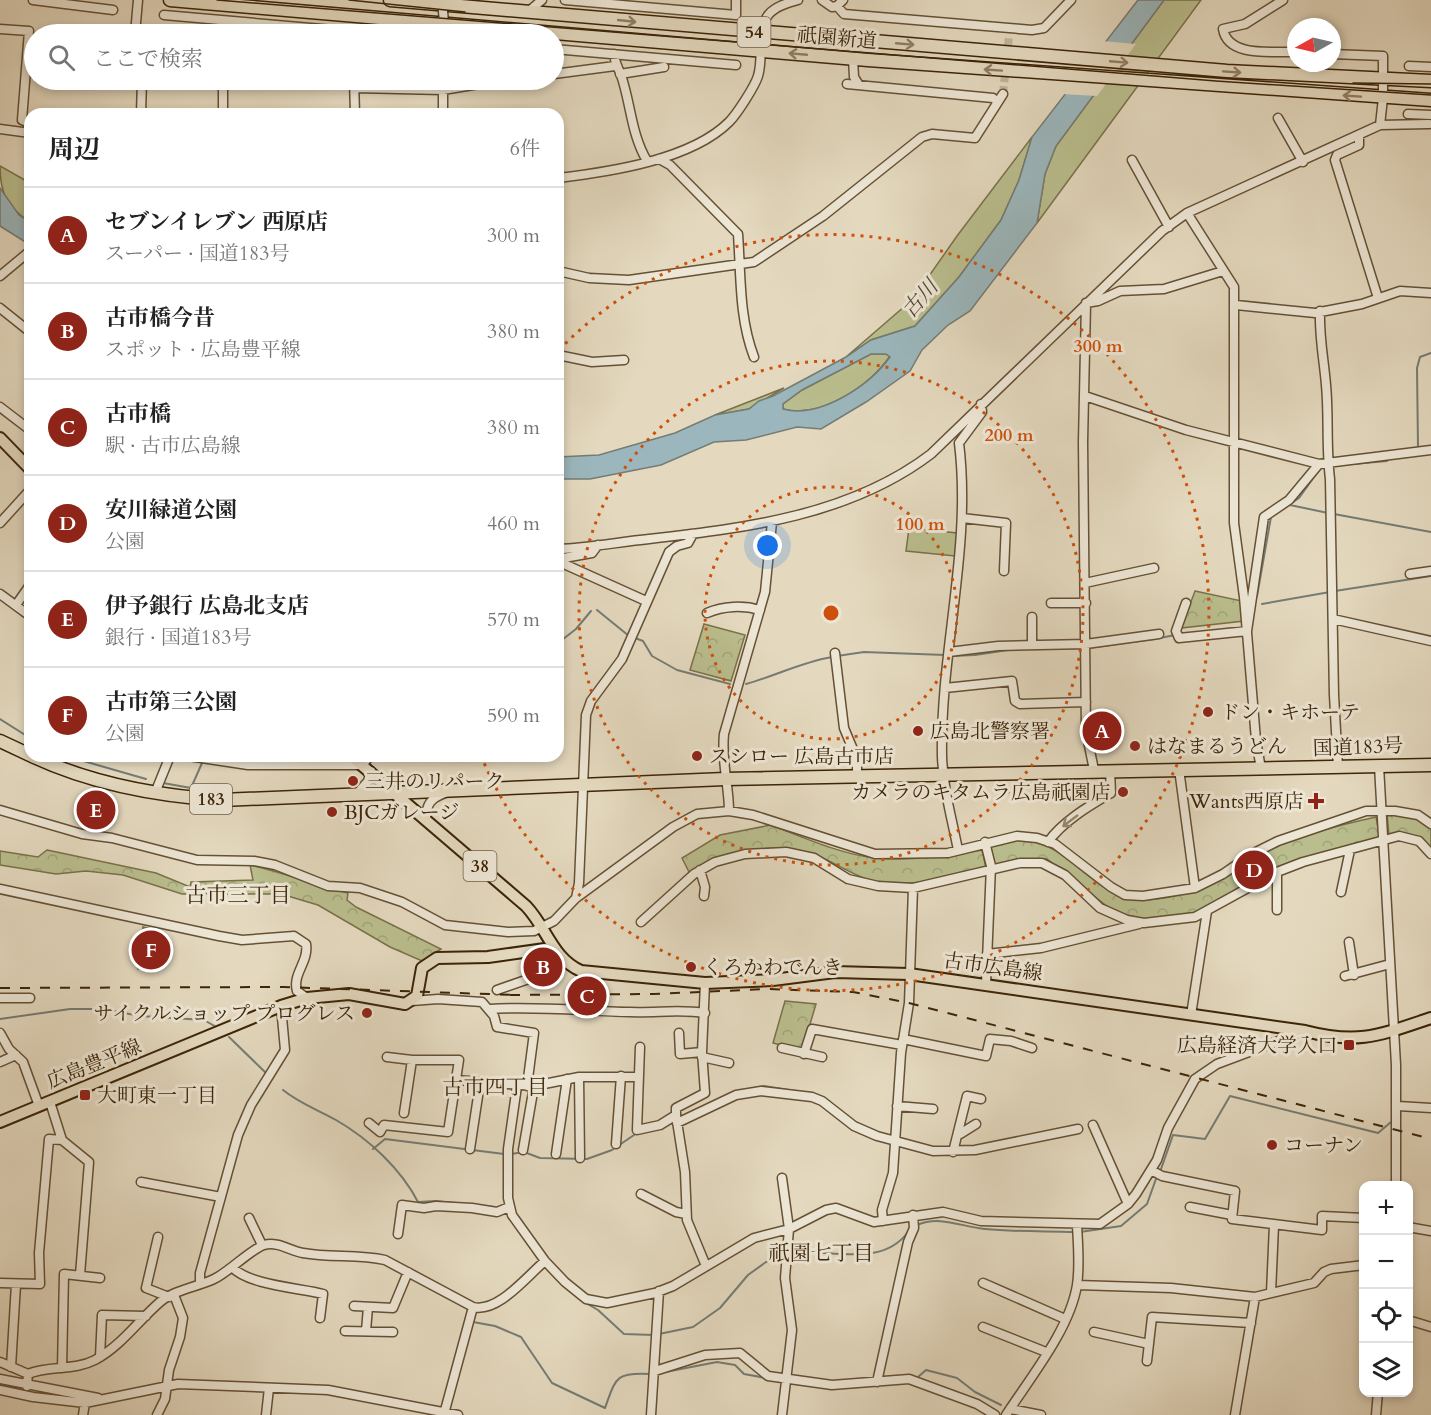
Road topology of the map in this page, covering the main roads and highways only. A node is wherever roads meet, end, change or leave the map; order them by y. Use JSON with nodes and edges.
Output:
{"nodes":[{"id":1,"x":170,"y":0,"type":"edge"},
{"id":2,"x":390,"y":0,"type":"edge"},
{"id":3,"x":443,"y":2,"type":"edge"},
{"id":4,"x":406,"y":24,"type":"edge"},
{"id":5,"x":564,"y":35,"type":"edge"},
{"id":6,"x":1431,"y":81,"type":"edge"},
{"id":7,"x":1431,"y":100,"type":"edge"},
{"id":8,"x":0,"y":438,"type":"edge"},
{"id":9,"x":24,"y":463,"type":"edge"},
{"id":10,"x":0,"y":741,"type":"edge"},
{"id":11,"x":24,"y":752,"type":"edge"},
{"id":12,"x":48,"y":762,"type":"edge"},
{"id":13,"x":358,"y":762,"type":"edge"},
{"id":14,"x":1431,"y":765,"type":"edge"},
{"id":15,"x":396,"y":794,"type":"junction"},
{"id":16,"x":552,"y":948,"type":"junction"},
{"id":17,"x":1431,"y":1018,"type":"edge"},
{"id":18,"x":0,"y":1122,"type":"edge"}],
"edges":[{"from":1,"to":4,"type":"highway","name":"祇園新道","number":"54"},
{"from":2,"to":3,"type":"highway","name":"祇園新道","number":"54"},
{"from":3,"to":6,"type":"highway","name":"祇園新道","number":"54","one_way":true},
{"from":7,"to":5,"type":"highway","name":"祇園新道","number":"54","one_way":true},
{"from":8,"to":9,"type":"main road"},
{"from":10,"to":11,"type":"highway","name":"国道183号","number":"183"},
{"from":12,"to":15,"type":"highway","name":"国道183号","number":"183"},
{"from":13,"to":15,"type":"main road"},
{"from":14,"to":15,"type":"highway","name":"国道183号","number":"183"},
{"from":15,"to":16,"type":"main road","number":"38"},
{"from":16,"to":17,"type":"main road","name":"古市広島線"},
{"from":16,"to":18,"type":"main road","name":"広島豊平線"}]}
